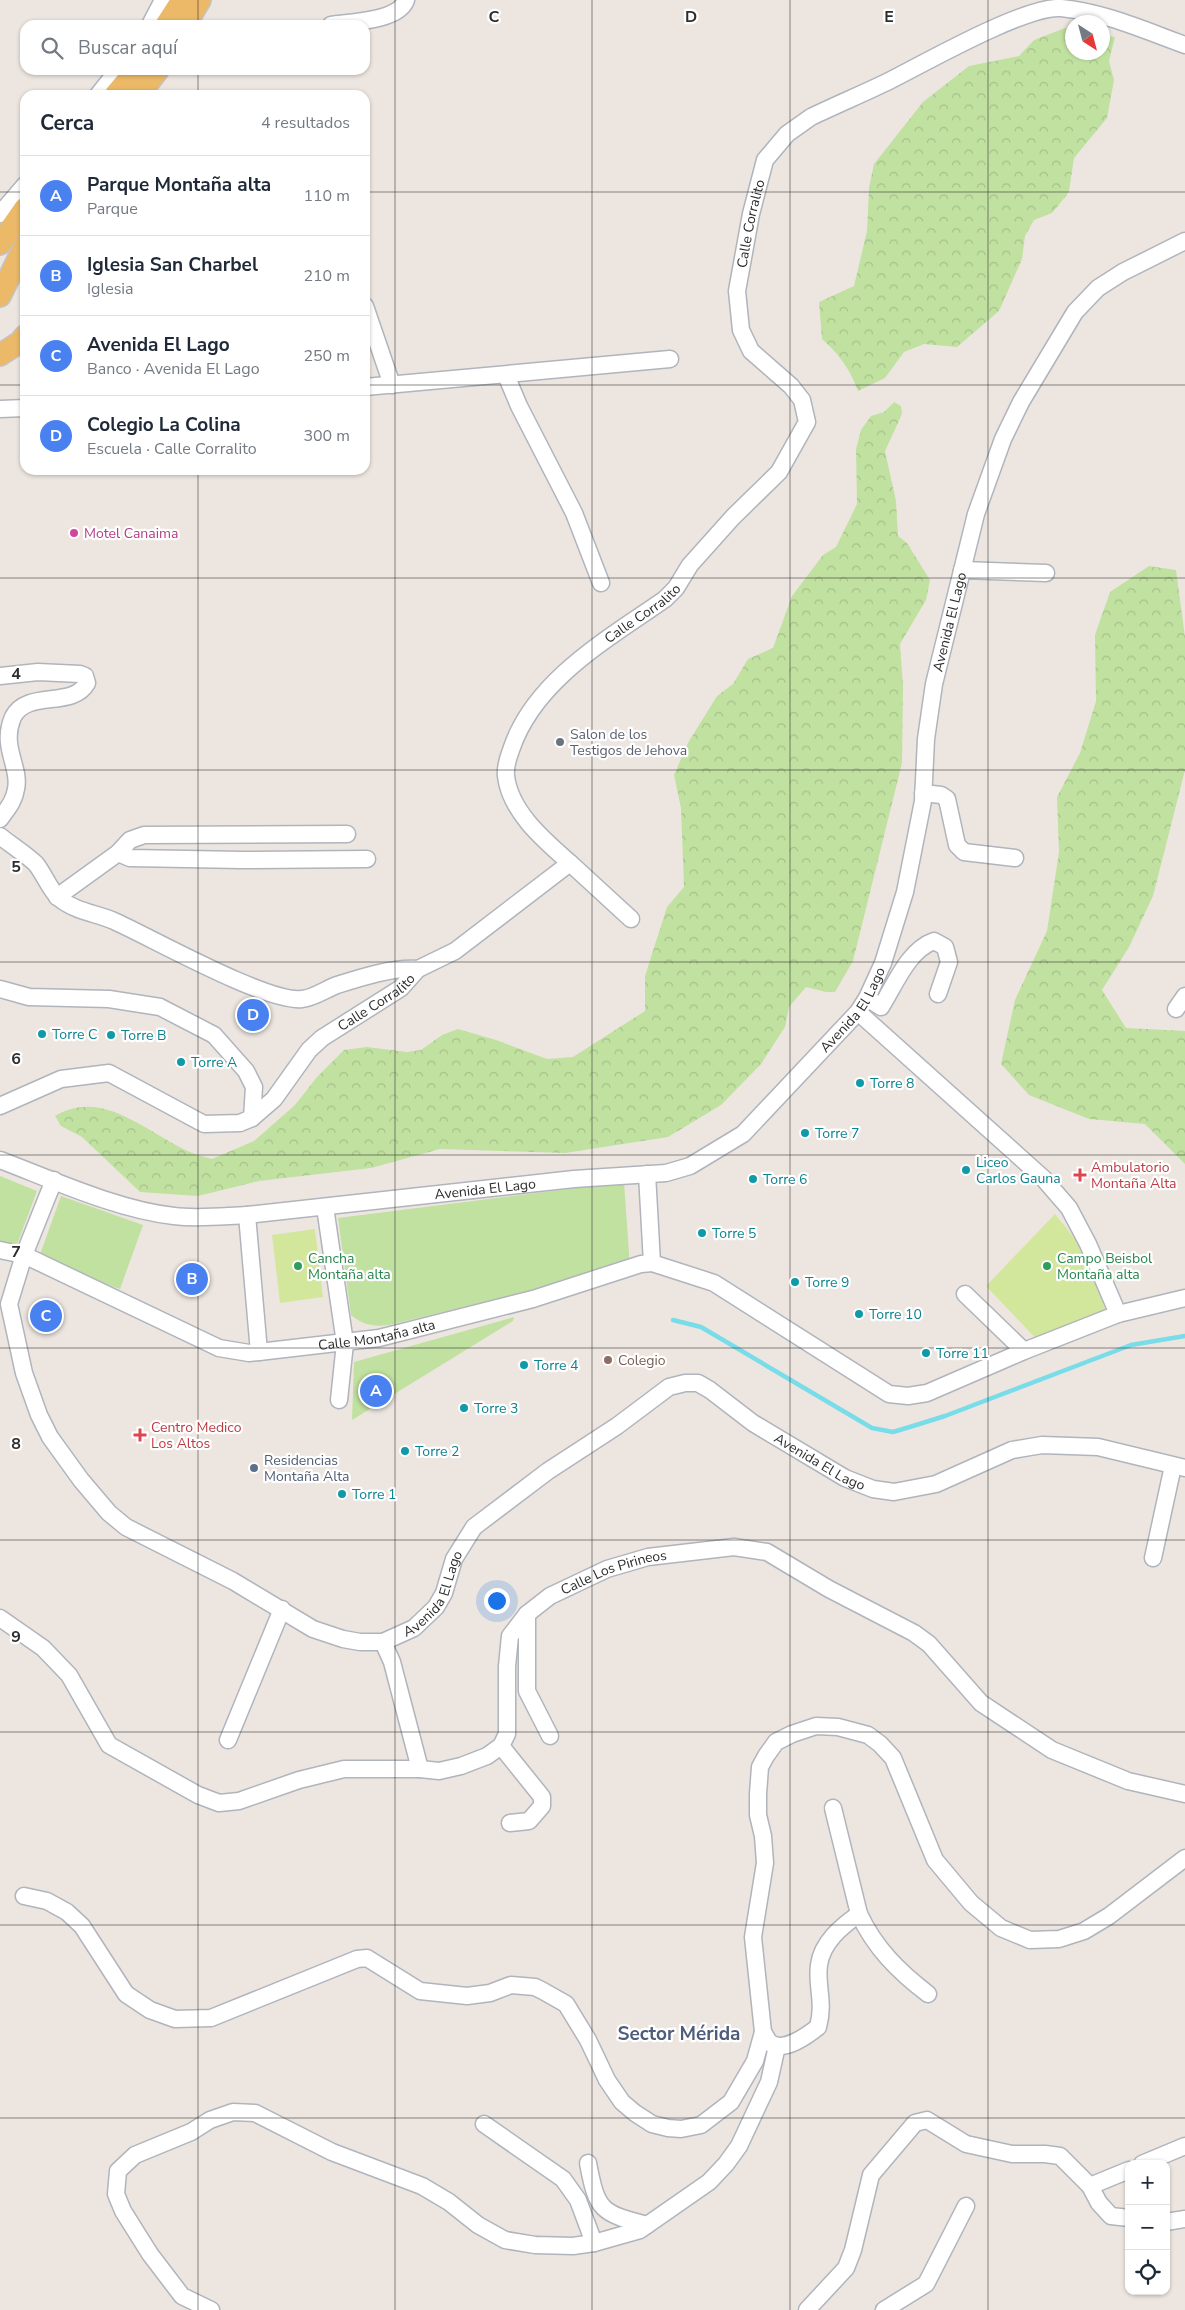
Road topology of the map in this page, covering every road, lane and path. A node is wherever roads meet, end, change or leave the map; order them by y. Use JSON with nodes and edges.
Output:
{"nodes":[{"id":1,"x":163,"y":0,"type":"edge"},
{"id":2,"x":182,"y":0,"type":"edge"},
{"id":3,"x":200,"y":0,"type":"edge"},
{"id":4,"x":406,"y":0,"type":"edge"},
{"id":5,"x":153,"y":20,"type":"edge"},
{"id":6,"x":169,"y":20,"type":"edge"},
{"id":7,"x":189,"y":20,"type":"edge"},
{"id":8,"x":359,"y":20,"type":"edge"},
{"id":9,"x":1185,"y":45,"type":"edge"},
{"id":10,"x":114,"y":75,"type":"edge"},
{"id":11,"x":132,"y":75,"type":"edge"},
{"id":12,"x":154,"y":75,"type":"edge"},
{"id":13,"x":102,"y":90,"type":"edge"},
{"id":14,"x":119,"y":90,"type":"edge"},
{"id":15,"x":143,"y":90,"type":"edge"},
{"id":16,"x":20,"y":191,"type":"edge"},
{"id":17,"x":20,"y":197,"type":"edge"},
{"id":18,"x":0,"y":215,"type":"edge"},
{"id":19,"x":20,"y":215,"type":"edge"},
{"id":20,"x":1185,"y":241,"type":"edge"},
{"id":21,"x":0,"y":244,"type":"edge"},
{"id":22,"x":20,"y":255,"type":"edge"},
{"id":23,"x":6,"y":284,"type":"edge"},
{"id":24,"x":370,"y":321,"type":"edge"},
{"id":25,"x":20,"y":342,"type":"edge"},
{"id":26,"x":0,"y":355,"type":"edge"},
{"id":27,"x":670,"y":359,"type":"dead end"},
{"id":28,"x":506,"y":375,"type":"junction"},
{"id":29,"x":392,"y":385,"type":"junction"},
{"id":30,"x":370,"y":387,"type":"edge"},
{"id":31,"x":20,"y":408,"type":"edge"},
{"id":32,"x":0,"y":409,"type":"edge"},
{"id":33,"x":962,"y":570,"type":"junction"},
{"id":34,"x":1046,"y":573,"type":"dead end"},
{"id":35,"x":601,"y":583,"type":"dead end"},
{"id":36,"x":0,"y":676,"type":"edge"},
{"id":37,"x":923,"y":793,"type":"junction"},
{"id":38,"x":0,"y":819,"type":"edge"},
{"id":39,"x":347,"y":834,"type":"dead end"},
{"id":40,"x":0,"y":836,"type":"edge"},
{"id":41,"x":118,"y":853,"type":"junction"},
{"id":42,"x":367,"y":858,"type":"dead end"},
{"id":43,"x":1015,"y":858,"type":"dead end"},
{"id":44,"x":570,"y":863,"type":"junction"},
{"id":45,"x":57,"y":897,"type":"junction"},
{"id":46,"x":630,"y":919,"type":"dead end"},
{"id":47,"x":418,"y":969,"type":"junction"},
{"id":48,"x":0,"y":989,"type":"edge"},
{"id":49,"x":938,"y":994,"type":"dead end"},
{"id":50,"x":867,"y":998,"type":"junction"},
{"id":51,"x":858,"y":1012,"type":"junction"},
{"id":52,"x":0,"y":1106,"type":"edge"},
{"id":53,"x":252,"y":1118,"type":"junction"},
{"id":54,"x":0,"y":1160,"type":"edge"},
{"id":55,"x":647,"y":1174,"type":"junction"},
{"id":56,"x":54,"y":1180,"type":"junction"},
{"id":57,"x":325,"y":1207,"type":"junction"},
{"id":58,"x":247,"y":1215,"type":"junction"},
{"id":59,"x":0,"y":1250,"type":"edge"},
{"id":60,"x":24,"y":1255,"type":"junction"},
{"id":61,"x":652,"y":1263,"type":"junction"},
{"id":62,"x":965,"y":1294,"type":"dead end"},
{"id":63,"x":1185,"y":1298,"type":"edge"},
{"id":64,"x":1118,"y":1314,"type":"junction"},
{"id":65,"x":345,"y":1343,"type":"junction"},
{"id":66,"x":1024,"y":1351,"type":"junction"},
{"id":67,"x":259,"y":1352,"type":"junction"},
{"id":68,"x":339,"y":1400,"type":"dead end"},
{"id":69,"x":1179,"y":1467,"type":"edge"},
{"id":70,"x":1152,"y":1558,"type":"dead end"},
{"id":71,"x":282,"y":1610,"type":"junction"},
{"id":72,"x":527,"y":1614,"type":"junction"},
{"id":73,"x":0,"y":1618,"type":"edge"},
{"id":74,"x":383,"y":1642,"type":"junction"},
{"id":75,"x":550,"y":1736,"type":"dead end"},
{"id":76,"x":228,"y":1740,"type":"dead end"},
{"id":77,"x":501,"y":1746,"type":"junction"},
{"id":78,"x":420,"y":1769,"type":"junction"},
{"id":79,"x":1185,"y":1794,"type":"edge"},
{"id":80,"x":833,"y":1808,"type":"dead end"},
{"id":81,"x":510,"y":1823,"type":"dead end"},
{"id":82,"x":1185,"y":1858,"type":"edge"},
{"id":83,"x":24,"y":1896,"type":"dead end"},
{"id":84,"x":859,"y":1914,"type":"junction"},
{"id":85,"x":928,"y":1994,"type":"dead end"},
{"id":86,"x":762,"y":2032,"type":"junction"},
{"id":87,"x":777,"y":2046,"type":"junction"},
{"id":88,"x":484,"y":2124,"type":"dead end"},
{"id":89,"x":1185,"y":2146,"type":"edge"},
{"id":90,"x":1152,"y":2160,"type":"edge"},
{"id":91,"x":588,"y":2163,"type":"dead end"},
{"id":92,"x":1125,"y":2172,"type":"edge"},
{"id":93,"x":1090,"y":2186,"type":"junction"},
{"id":94,"x":966,"y":2206,"type":"dead end"},
{"id":95,"x":1125,"y":2218,"type":"edge"},
{"id":96,"x":1185,"y":2219,"type":"edge"},
{"id":97,"x":1170,"y":2221,"type":"edge"},
{"id":98,"x":648,"y":2225,"type":"junction"},
{"id":99,"x":594,"y":2244,"type":"junction"},
{"id":100,"x":211,"y":2310,"type":"edge"},
{"id":101,"x":807,"y":2310,"type":"edge"},
{"id":102,"x":884,"y":2310,"type":"edge"}],
"edges":[{"from":1,"to":5,"type":"street"},
{"from":2,"to":6,"type":"main road"},
{"from":3,"to":7,"type":"main road"},
{"from":4,"to":8,"type":"street"},
{"from":9,"to":44,"type":"street","name":"Calle Corralito"},
{"from":10,"to":13,"type":"street"},
{"from":11,"to":14,"type":"main road"},
{"from":12,"to":15,"type":"main road"},
{"from":16,"to":18,"type":"street"},
{"from":17,"to":18,"type":"street"},
{"from":19,"to":21,"type":"main road"},
{"from":20,"to":33,"type":"street","name":"Avenida El Lago"},
{"from":22,"to":23,"type":"main road"},
{"from":24,"to":29,"type":"street"},
{"from":25,"to":26,"type":"main road"},
{"from":27,"to":28,"type":"street"},
{"from":28,"to":29,"type":"street"},
{"from":28,"to":35,"type":"street"},
{"from":29,"to":30,"type":"street"},
{"from":31,"to":32,"type":"street"},
{"from":33,"to":34,"type":"street"},
{"from":33,"to":37,"type":"street","name":"Avenida El Lago"},
{"from":36,"to":38,"type":"street"},
{"from":37,"to":43,"type":"street"},
{"from":37,"to":50,"type":"street","name":"Avenida El Lago"},
{"from":39,"to":41,"type":"street"},
{"from":40,"to":45,"type":"street"},
{"from":41,"to":42,"type":"street"},
{"from":41,"to":45,"type":"street"},
{"from":44,"to":46,"type":"street"},
{"from":44,"to":47,"type":"street","name":"Calle Corralito"},
{"from":45,"to":47,"type":"street"},
{"from":47,"to":53,"type":"street","name":"Calle Corralito"},
{"from":48,"to":53,"type":"street"},
{"from":49,"to":50,"type":"street"},
{"from":50,"to":51,"type":"street","name":"Avenida El Lago"},
{"from":51,"to":55,"type":"street","name":"Avenida El Lago"},
{"from":51,"to":64,"type":"street"},
{"from":52,"to":53,"type":"street","name":"Calle Corralito"},
{"from":54,"to":56,"type":"street","name":"Avenida El Lago"},
{"from":55,"to":57,"type":"street","name":"Avenida El Lago"},
{"from":55,"to":61,"type":"street"},
{"from":56,"to":58,"type":"street","name":"Avenida El Lago"},
{"from":56,"to":60,"type":"street","name":"Avenida El Lago"},
{"from":57,"to":58,"type":"street","name":"Avenida El Lago"},
{"from":57,"to":65,"type":"street"},
{"from":58,"to":67,"type":"street"},
{"from":59,"to":60,"type":"street","name":"Calle Montaña alta"},
{"from":60,"to":67,"type":"street","name":"Calle Montaña alta"},
{"from":60,"to":71,"type":"street","name":"Avenida El Lago"},
{"from":61,"to":65,"type":"street","name":"Calle Montaña alta"},
{"from":61,"to":66,"type":"street"},
{"from":62,"to":66,"type":"street"},
{"from":63,"to":64,"type":"street"},
{"from":64,"to":66,"type":"street"},
{"from":65,"to":67,"type":"street","name":"Calle Montaña alta"},
{"from":65,"to":68,"type":"street"},
{"from":69,"to":70,"type":"street"},
{"from":69,"to":74,"type":"street","name":"Avenida El Lago"},
{"from":71,"to":74,"type":"street","name":"Avenida El Lago"},
{"from":71,"to":76,"type":"street"},
{"from":72,"to":75,"type":"street"},
{"from":72,"to":77,"type":"street","name":"Calle Los Pirineos"},
{"from":72,"to":79,"type":"street","name":"Calle Los Pirineos"},
{"from":73,"to":78,"type":"street"},
{"from":74,"to":78,"type":"street"},
{"from":77,"to":78,"type":"street"},
{"from":77,"to":81,"type":"street"},
{"from":80,"to":84,"type":"street"},
{"from":82,"to":86,"type":"street"},
{"from":83,"to":86,"type":"street"},
{"from":84,"to":85,"type":"street"},
{"from":84,"to":87,"type":"street"},
{"from":86,"to":87,"type":"street"},
{"from":87,"to":98,"type":"street"},
{"from":88,"to":99,"type":"street"},
{"from":89,"to":90,"type":"street"},
{"from":91,"to":98,"type":"street"},
{"from":92,"to":93,"type":"street"},
{"from":93,"to":95,"type":"street"},
{"from":93,"to":101,"type":"street"},
{"from":94,"to":102,"type":"street"},
{"from":96,"to":97,"type":"street"},
{"from":98,"to":99,"type":"street"},
{"from":99,"to":100,"type":"street"}]}
